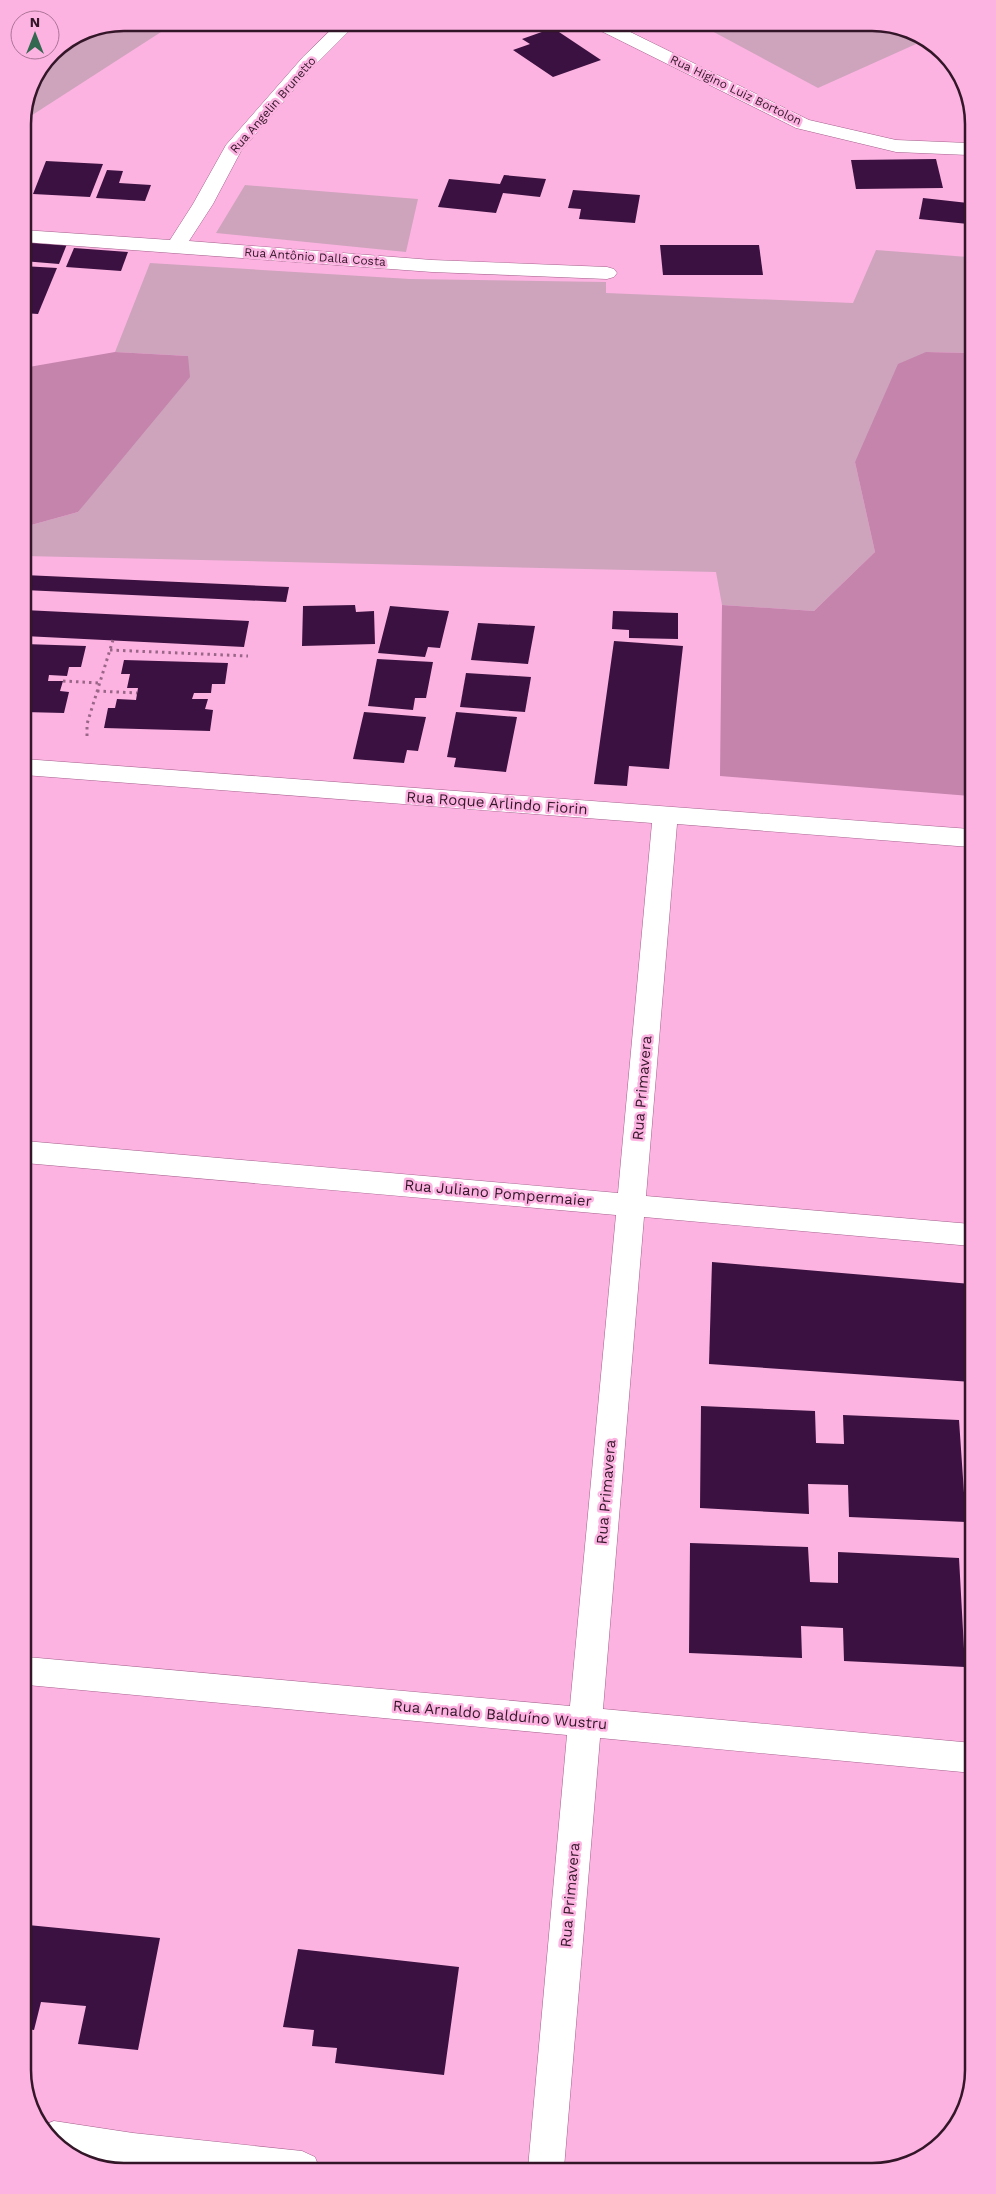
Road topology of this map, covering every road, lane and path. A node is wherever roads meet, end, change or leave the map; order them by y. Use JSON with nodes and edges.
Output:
{"nodes":[{"id":1,"x":340,"y":31,"type":"edge"},
{"id":2,"x":615,"y":31,"type":"edge"},
{"id":3,"x":965,"y":149,"type":"edge"},
{"id":4,"x":31,"y":237,"type":"edge"},
{"id":5,"x":176,"y":246,"type":"junction"},
{"id":6,"x":607,"y":273,"type":"dead end"},
{"id":7,"x":113,"y":640,"type":"dead end"},
{"id":8,"x":110,"y":650,"type":"junction"},
{"id":9,"x":248,"y":656,"type":"dead end"},
{"id":10,"x":63,"y":681,"type":"dead end"},
{"id":11,"x":100,"y":683,"type":"junction"},
{"id":12,"x":97,"y":691,"type":"junction"},
{"id":13,"x":137,"y":693,"type":"dead end"},
{"id":14,"x":87,"y":739,"type":"dead end"},
{"id":15,"x":31,"y":768,"type":"edge"},
{"id":16,"x":665,"y":815,"type":"junction"},
{"id":17,"x":965,"y":838,"type":"edge"},
{"id":18,"x":31,"y":1152,"type":"edge"},
{"id":19,"x":632,"y":1205,"type":"junction"},
{"id":20,"x":965,"y":1234,"type":"edge"},
{"id":21,"x":31,"y":1671,"type":"edge"},
{"id":22,"x":586,"y":1723,"type":"junction"},
{"id":23,"x":965,"y":1757,"type":"edge"},
{"id":24,"x":68,"y":2143,"type":"edge"},
{"id":25,"x":131,"y":2161,"type":"edge"},
{"id":26,"x":169,"y":2163,"type":"edge"},
{"id":27,"x":546,"y":2163,"type":"edge"}],
"edges":[{"from":1,"to":5,"type":"street","name":"Rua Angelin Brunetto"},
{"from":2,"to":3,"type":"street","name":"Rua Higino Luiz Bortolon"},
{"from":4,"to":5,"type":"street","name":"Rua Antônio Dalla Costa"},
{"from":5,"to":6,"type":"street","name":"Rua Antônio Dalla Costa"},
{"from":7,"to":8,"type":"path"},
{"from":8,"to":9,"type":"path"},
{"from":8,"to":11,"type":"path"},
{"from":10,"to":11,"type":"path"},
{"from":11,"to":12,"type":"path"},
{"from":12,"to":13,"type":"path"},
{"from":12,"to":14,"type":"path"},
{"from":15,"to":16,"type":"street","name":"Rua Roque Arlindo Fiorin"},
{"from":16,"to":17,"type":"street","name":"Rua Roque Arlindo Fiorin"},
{"from":16,"to":19,"type":"street","name":"Rua Primavera"},
{"from":18,"to":19,"type":"street","name":"Rua Juliano Pompermaier"},
{"from":19,"to":20,"type":"street","name":"Rua Juliano Pompermaier"},
{"from":19,"to":22,"type":"street","name":"Rua Primavera"},
{"from":21,"to":22,"type":"street","name":"Rua Arnaldo Balduíno Wustru"},
{"from":22,"to":23,"type":"street","name":"Rua Arnaldo Balduíno Wustru"},
{"from":22,"to":27,"type":"street","name":"Rua Primavera"},
{"from":24,"to":25,"type":"street"},
{"from":25,"to":26,"type":"street"}]}
